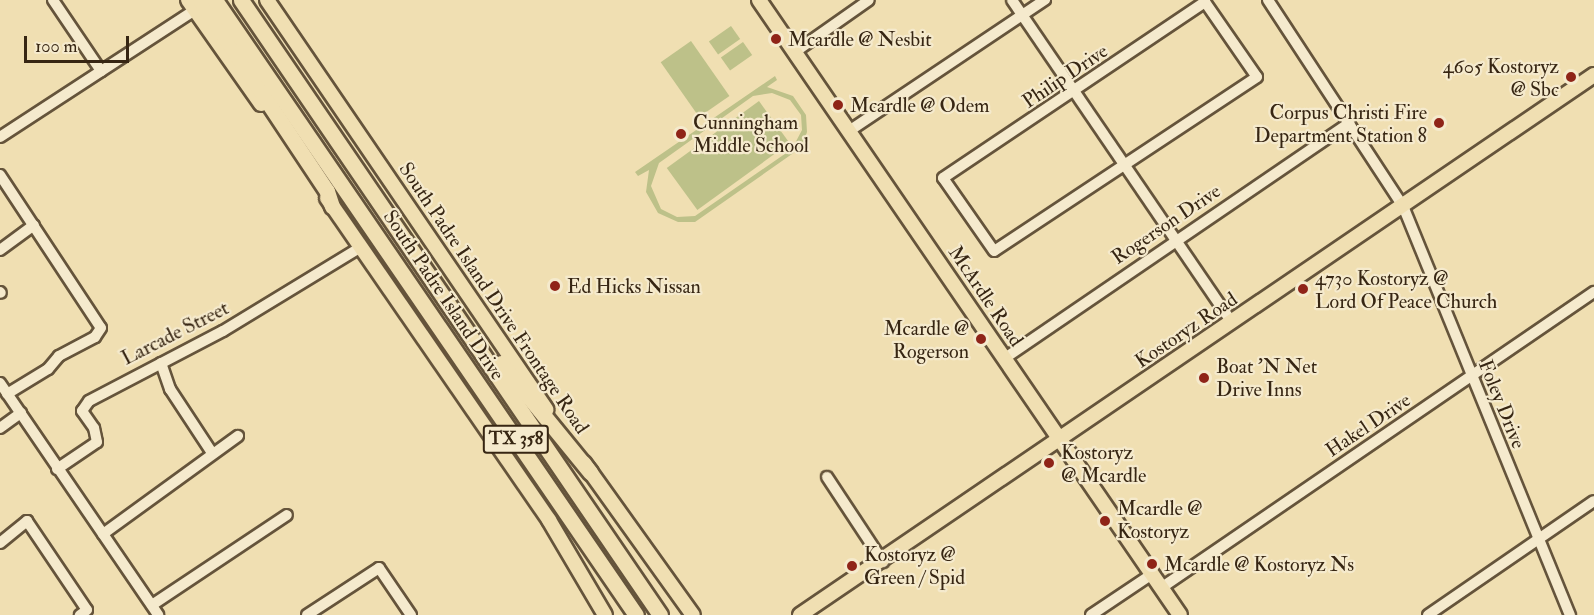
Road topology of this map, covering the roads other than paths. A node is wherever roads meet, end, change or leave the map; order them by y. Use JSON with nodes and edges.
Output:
{"nodes":[{"id":1,"x":53,"y":0,"type":"edge"},
{"id":2,"x":215,"y":0,"type":"edge"},
{"id":3,"x":241,"y":0,"type":"edge"},
{"id":4,"x":267,"y":0,"type":"edge"},
{"id":5,"x":759,"y":0,"type":"edge"},
{"id":6,"x":869,"y":0,"type":"edge"},
{"id":7,"x":1012,"y":0,"type":"edge"},
{"id":8,"x":1045,"y":0,"type":"edge"},
{"id":9,"x":1268,"y":0,"type":"edge"},
{"id":10,"x":194,"y":3,"type":"edge"},
{"id":11,"x":1023,"y":15,"type":"junction"},
{"id":12,"x":795,"y":52,"type":"junction"},
{"id":13,"x":101,"y":71,"type":"junction"},
{"id":14,"x":1594,"y":75,"type":"edge"},
{"id":15,"x":1075,"y":91,"type":"junction"},
{"id":16,"x":1350,"y":123,"type":"junction"},
{"id":17,"x":849,"y":131,"type":"junction"},
{"id":18,"x":0,"y":137,"type":"edge"},
{"id":19,"x":1125,"y":165,"type":"junction"},
{"id":20,"x":0,"y":175,"type":"edge"},
{"id":21,"x":332,"y":206,"type":"joint"},
{"id":22,"x":1403,"y":206,"type":"junction"},
{"id":23,"x":34,"y":225,"type":"junction"},
{"id":24,"x":401,"y":233,"type":"junction"},
{"id":25,"x":1176,"y":239,"type":"junction"},
{"id":26,"x":361,"y":247,"type":"junction"},
{"id":27,"x":0,"y":250,"type":"edge"},
{"id":28,"x":1594,"y":292,"type":"edge"},
{"id":29,"x":1232,"y":322,"type":"junction"},
{"id":30,"x":1005,"y":358,"type":"junction"},
{"id":31,"x":161,"y":363,"type":"junction"},
{"id":32,"x":1472,"y":376,"type":"junction"},
{"id":33,"x":0,"y":383,"type":"edge"},
{"id":34,"x":7,"y":394,"type":"junction"},
{"id":35,"x":21,"y":413,"type":"junction"},
{"id":36,"x":0,"y":428,"type":"edge"},
{"id":37,"x":238,"y":436,"type":"dead end"},
{"id":38,"x":1060,"y":440,"type":"junction"},
{"id":39,"x":212,"y":453,"type":"junction"},
{"id":40,"x":57,"y":469,"type":"junction"},
{"id":41,"x":590,"y":472,"type":"junction"},
{"id":42,"x":827,"y":477,"type":"dead end"},
{"id":43,"x":1594,"y":501,"type":"edge"},
{"id":44,"x":287,"y":515,"type":"dead end"},
{"id":45,"x":103,"y":534,"type":"junction"},
{"id":46,"x":1538,"y":539,"type":"junction"},
{"id":47,"x":0,"y":543,"type":"edge"},
{"id":48,"x":883,"y":562,"type":"junction"},
{"id":49,"x":1152,"y":574,"type":"junction"},
{"id":50,"x":1161,"y":588,"type":"junction"},
{"id":51,"x":152,"y":605,"type":"junction"},
{"id":52,"x":83,"y":613,"type":"edge"},
{"id":53,"x":158,"y":615,"type":"edge"},
{"id":54,"x":307,"y":615,"type":"edge"},
{"id":55,"x":411,"y":615,"type":"edge"},
{"id":56,"x":606,"y":615,"type":"edge"},
{"id":57,"x":636,"y":615,"type":"edge"},
{"id":58,"x":660,"y":615,"type":"edge"},
{"id":59,"x":693,"y":615,"type":"edge"},
{"id":60,"x":800,"y":615,"type":"edge"},
{"id":61,"x":1091,"y":615,"type":"edge"},
{"id":62,"x":1180,"y":615,"type":"edge"},
{"id":63,"x":1428,"y":615,"type":"edge"},
{"id":64,"x":1570,"y":615,"type":"edge"}],
"edges":[{"from":1,"to":13,"type":"street"},
{"from":2,"to":57,"type":"highway","name":"South Padre Island Drive","number":"TX 358"},
{"from":3,"to":24,"type":"highway","name":"South Padre Island Drive","number":"TX 358"},
{"from":4,"to":41,"type":"main road","name":"South Padre Island Drive Frontage Road"},
{"from":5,"to":12,"type":"main road","name":"McArdle Road"},
{"from":6,"to":12,"type":"street"},
{"from":7,"to":11,"type":"street"},
{"from":8,"to":11,"type":"street"},
{"from":9,"to":16,"type":"street","name":"Foley Drive"},
{"from":10,"to":13,"type":"street"},
{"from":10,"to":21,"type":"highway"},
{"from":11,"to":15,"type":"street"},
{"from":11,"to":17,"type":"street"},
{"from":12,"to":17,"type":"main road","name":"McArdle Road"},
{"from":13,"to":18,"type":"street"},
{"from":14,"to":22,"type":"main road","name":"Kostoryz Road"},
{"from":15,"to":19,"type":"street"},
{"from":15,"to":19,"type":"street","name":"Philip Drive"},
{"from":15,"to":19,"type":"street","name":"Philip Drive"},
{"from":16,"to":22,"type":"street","name":"Foley Drive"},
{"from":16,"to":25,"type":"street","name":"Rogerson Drive"},
{"from":17,"to":30,"type":"main road","name":"McArdle Road"},
{"from":19,"to":25,"type":"street"},
{"from":20,"to":23,"type":"street"},
{"from":21,"to":26,"type":"main road"},
{"from":22,"to":29,"type":"main road","name":"Kostoryz Road"},
{"from":22,"to":32,"type":"street","name":"Foley Drive"},
{"from":23,"to":27,"type":"street"},
{"from":23,"to":34,"type":"street"},
{"from":24,"to":41,"type":"highway"},
{"from":24,"to":58,"type":"highway","name":"South Padre Island Drive","number":"TX 358"},
{"from":25,"to":29,"type":"street"},
{"from":25,"to":30,"type":"street","name":"Rogerson Drive"},
{"from":26,"to":31,"type":"street","name":"Larcade Street"},
{"from":26,"to":56,"type":"main road"},
{"from":28,"to":32,"type":"street","name":"Hakel Drive"},
{"from":29,"to":38,"type":"main road","name":"Kostoryz Road"},
{"from":30,"to":38,"type":"main road","name":"McArdle Road"},
{"from":31,"to":39,"type":"street"},
{"from":31,"to":40,"type":"street","name":"Larcade Street"},
{"from":32,"to":46,"type":"street","name":"Foley Drive"},
{"from":32,"to":50,"type":"street","name":"Hakel Drive"},
{"from":33,"to":34,"type":"street"},
{"from":34,"to":35,"type":"street"},
{"from":35,"to":36,"type":"street"},
{"from":35,"to":40,"type":"street"},
{"from":37,"to":39,"type":"street"},
{"from":38,"to":48,"type":"main road","name":"Kostoryz Road"},
{"from":38,"to":49,"type":"main road","name":"McArdle Road"},
{"from":39,"to":45,"type":"street"},
{"from":40,"to":45,"type":"street"},
{"from":41,"to":59,"type":"main road","name":"South Padre Island Drive Frontage Road"},
{"from":42,"to":48,"type":"street"},
{"from":43,"to":46,"type":"street"},
{"from":44,"to":51,"type":"street"},
{"from":45,"to":51,"type":"street"},
{"from":46,"to":63,"type":"street"},
{"from":46,"to":64,"type":"street","name":"Foley Drive"},
{"from":47,"to":52,"type":"street"},
{"from":48,"to":60,"type":"main road","name":"Kostoryz Road"},
{"from":49,"to":50,"type":"main road","name":"McArdle Road"},
{"from":49,"to":61,"type":"street"},
{"from":50,"to":62,"type":"main road","name":"McArdle Road"},
{"from":51,"to":53,"type":"street"},
{"from":54,"to":55,"type":"street"}]}
